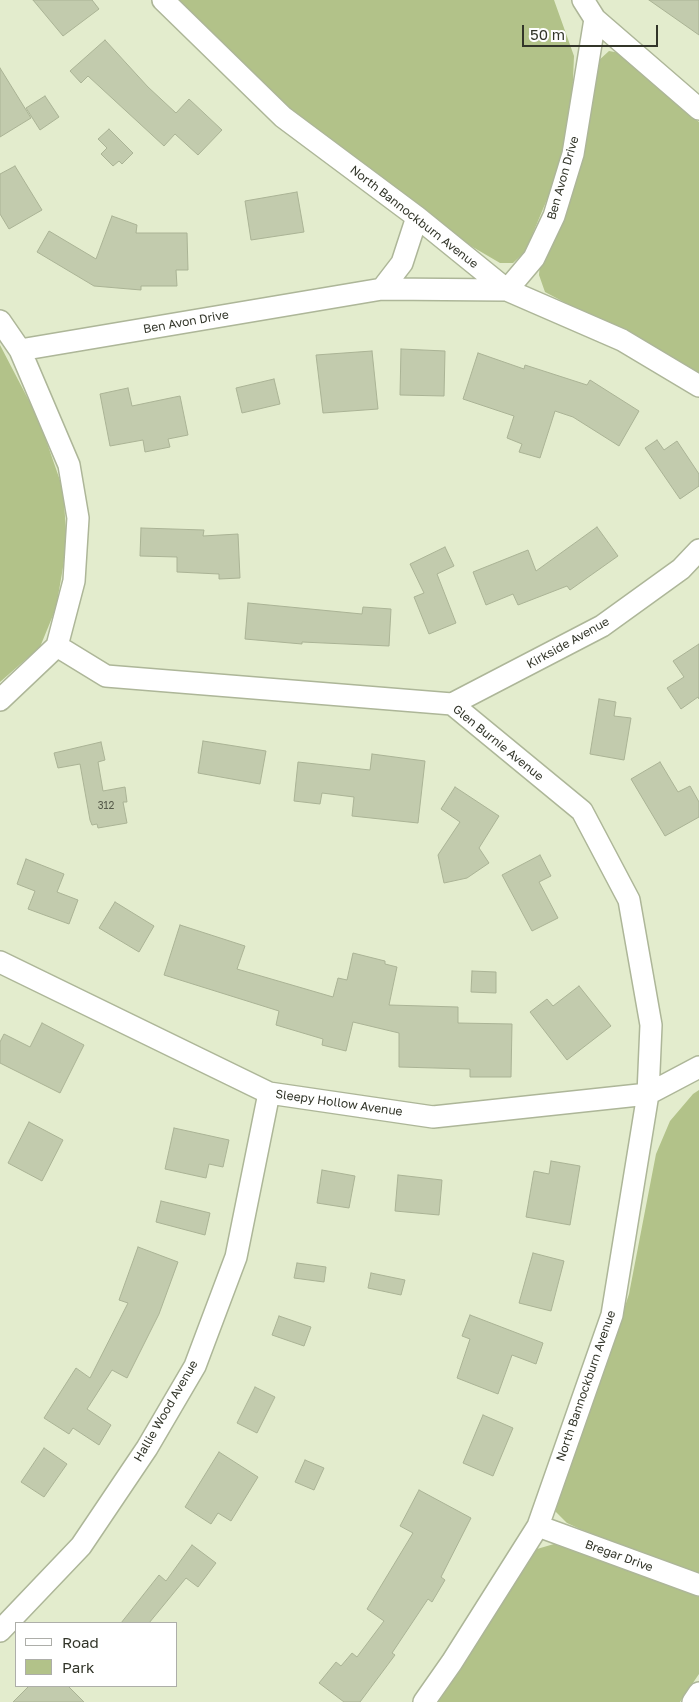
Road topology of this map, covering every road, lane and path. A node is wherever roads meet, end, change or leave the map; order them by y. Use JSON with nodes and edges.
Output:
{"nodes":[{"id":1,"x":163,"y":0,"type":"edge"},
{"id":2,"x":583,"y":0,"type":"edge"},
{"id":3,"x":596,"y":19,"type":"junction"},
{"id":4,"x":698,"y":107,"type":"edge"},
{"id":5,"x":417,"y":217,"type":"junction"},
{"id":6,"x":382,"y":289,"type":"junction"},
{"id":7,"x":507,"y":290,"type":"junction"},
{"id":8,"x":0,"y":321,"type":"edge"},
{"id":9,"x":20,"y":350,"type":"junction"},
{"id":10,"x":699,"y":386,"type":"edge"},
{"id":11,"x":699,"y":550,"type":"edge"},
{"id":12,"x":57,"y":646,"type":"junction"},
{"id":13,"x":0,"y":700,"type":"edge"},
{"id":14,"x":452,"y":704,"type":"junction"},
{"id":15,"x":0,"y":962,"type":"edge"},
{"id":16,"x":699,"y":1066,"type":"edge"},
{"id":17,"x":269,"y":1094,"type":"junction"},
{"id":18,"x":648,"y":1094,"type":"junction"},
{"id":19,"x":538,"y":1526,"type":"junction"},
{"id":20,"x":699,"y":1585,"type":"edge"},
{"id":21,"x":0,"y":1631,"type":"edge"},
{"id":22,"x":699,"y":1693,"type":"edge"},
{"id":23,"x":424,"y":1702,"type":"edge"},
{"id":24,"x":693,"y":1702,"type":"edge"}],
"edges":[{"from":1,"to":5,"type":"street","name":"North Bannockburn Avenue"},
{"from":2,"to":3,"type":"street"},
{"from":3,"to":4,"type":"street"},
{"from":3,"to":7,"type":"street","name":"Ben Avon Drive"},
{"from":5,"to":6,"type":"street"},
{"from":5,"to":7,"type":"street","name":"North Bannockburn Avenue"},
{"from":6,"to":7,"type":"street","name":"Ben Avon Drive"},
{"from":6,"to":9,"type":"street","name":"Ben Avon Drive"},
{"from":7,"to":10,"type":"street","name":"North Bannockburn Avenue"},
{"from":8,"to":9,"type":"street"},
{"from":9,"to":12,"type":"street"},
{"from":11,"to":14,"type":"street","name":"Kirkside Avenue"},
{"from":12,"to":13,"type":"street"},
{"from":12,"to":14,"type":"street","name":"Glen Burnie Avenue"},
{"from":14,"to":18,"type":"street","name":"Glen Burnie Avenue"},
{"from":15,"to":17,"type":"street","name":"Sleepy Hollow Avenue"},
{"from":16,"to":18,"type":"street"},
{"from":17,"to":18,"type":"street","name":"Sleepy Hollow Avenue"},
{"from":17,"to":21,"type":"street","name":"Hallie Wood Avenue"},
{"from":18,"to":19,"type":"street","name":"North Bannockburn Avenue"},
{"from":19,"to":20,"type":"street","name":"Bregar Drive"},
{"from":19,"to":23,"type":"street","name":"North Bannockburn Avenue"},
{"from":22,"to":24,"type":"street"}]}
